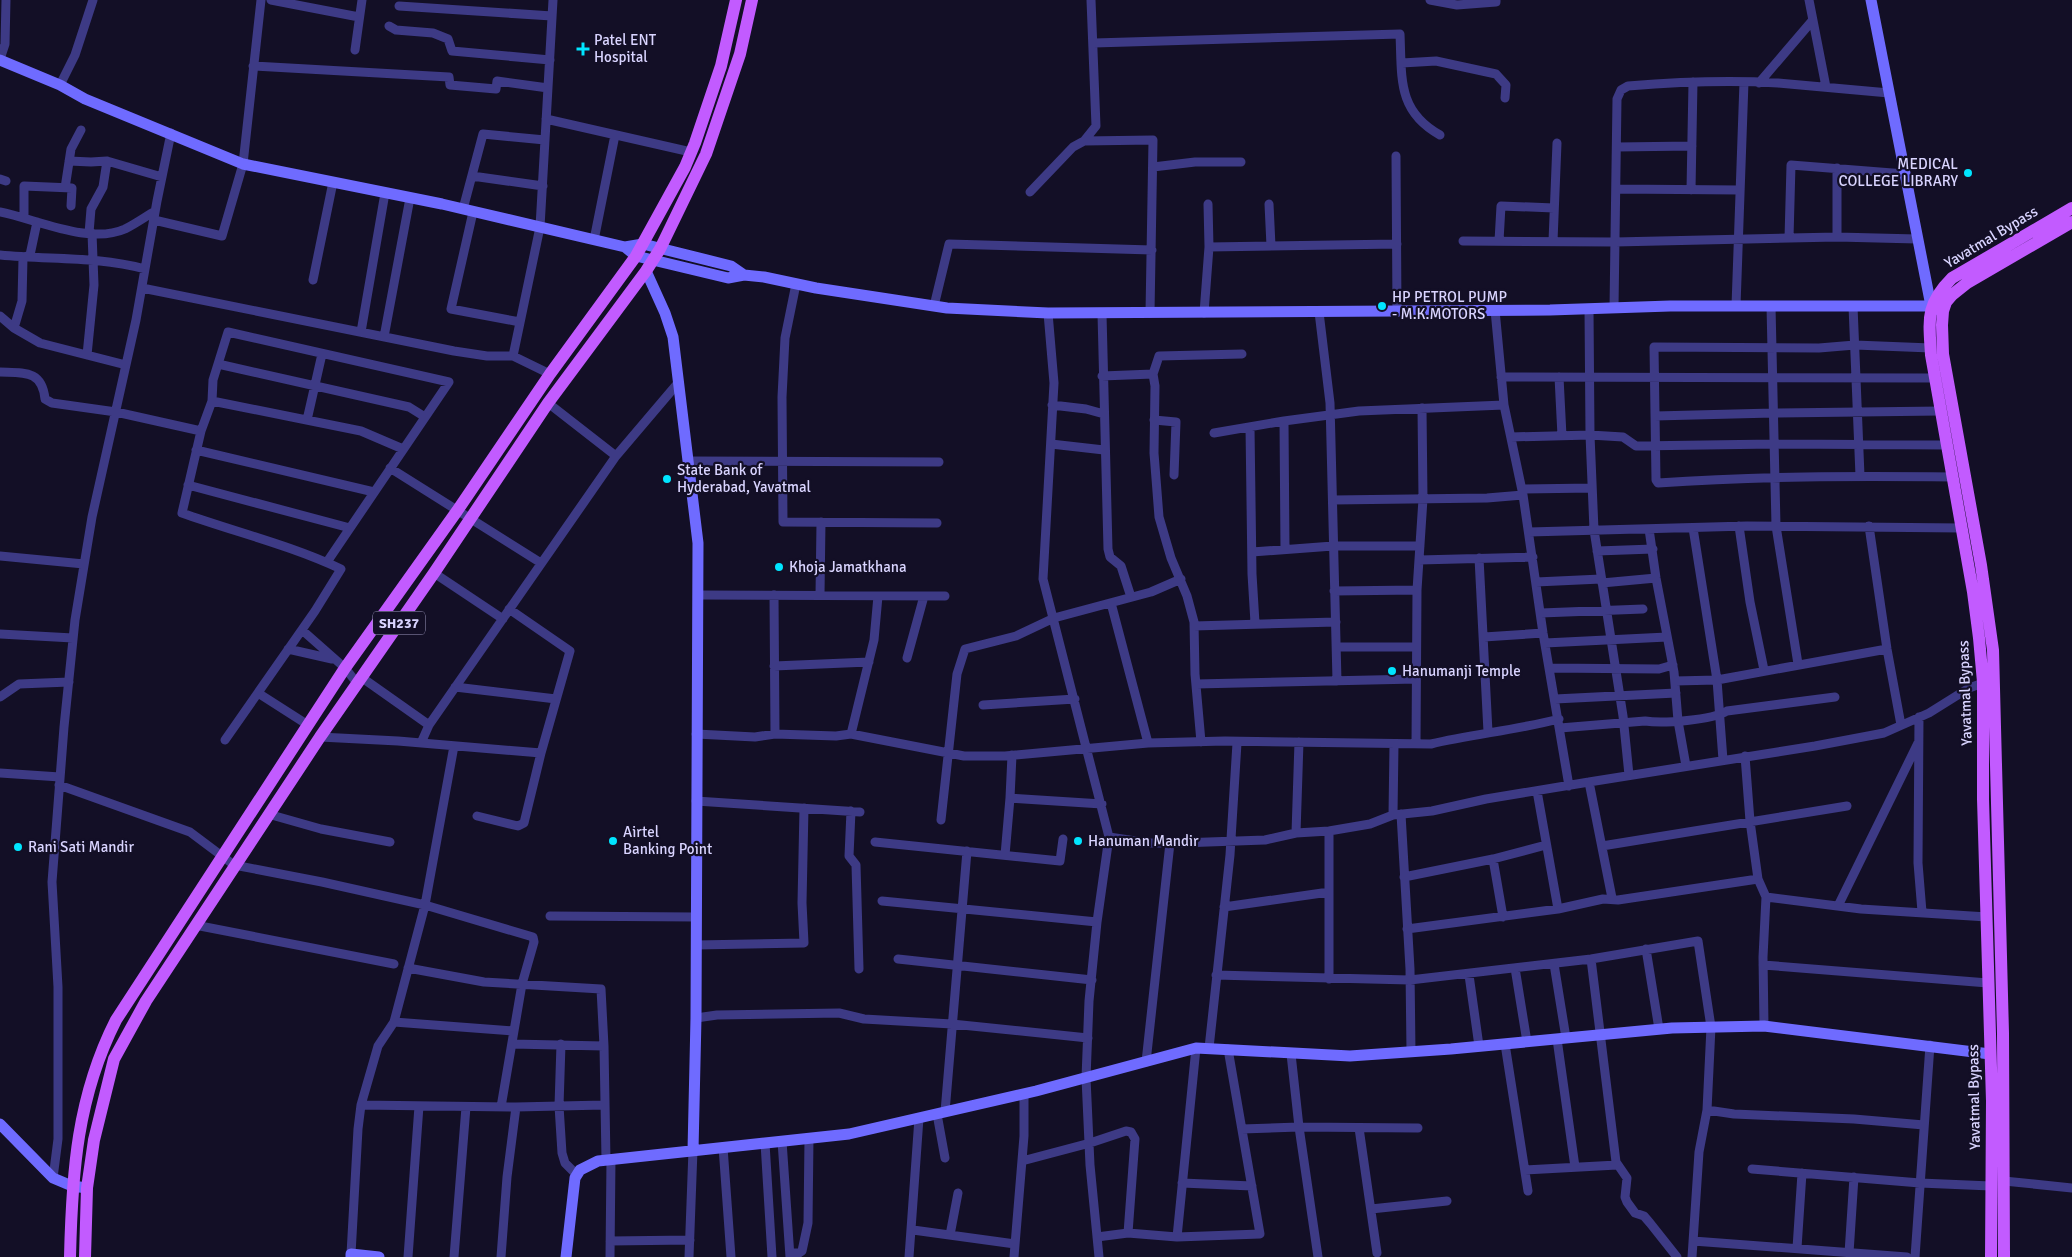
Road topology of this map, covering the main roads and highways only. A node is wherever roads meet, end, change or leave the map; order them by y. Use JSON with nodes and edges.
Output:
{"nodes":[{"id":1,"x":736,"y":0,"type":"edge"},
{"id":2,"x":752,"y":0,"type":"edge"},
{"id":3,"x":2072,"y":208,"type":"edge"},
{"id":4,"x":2072,"y":222,"type":"edge"},
{"id":5,"x":1937,"y":309,"type":"junction"},
{"id":6,"x":1989,"y":682,"type":"junction"},
{"id":7,"x":70,"y":1257,"type":"edge"},
{"id":8,"x":85,"y":1257,"type":"edge"},
{"id":9,"x":1991,"y":1257,"type":"edge"},
{"id":10,"x":2004,"y":1257,"type":"edge"}],
"edges":[{"from":1,"to":7,"type":"main road","number":"SH237"},
{"from":2,"to":8,"type":"main road","number":"SH237"},
{"from":3,"to":5,"type":"main road","name":"Yavatmal Bypass"},
{"from":4,"to":5,"type":"main road","name":"Yavatmal Bypass"},
{"from":5,"to":6,"type":"main road","name":"Yavatmal Bypass"},
{"from":5,"to":6,"type":"main road","name":"Yavatmal Bypass"},
{"from":6,"to":9,"type":"main road","name":"Yavatmal Bypass"},
{"from":6,"to":10,"type":"main road","name":"Yavatmal Bypass"}]}
